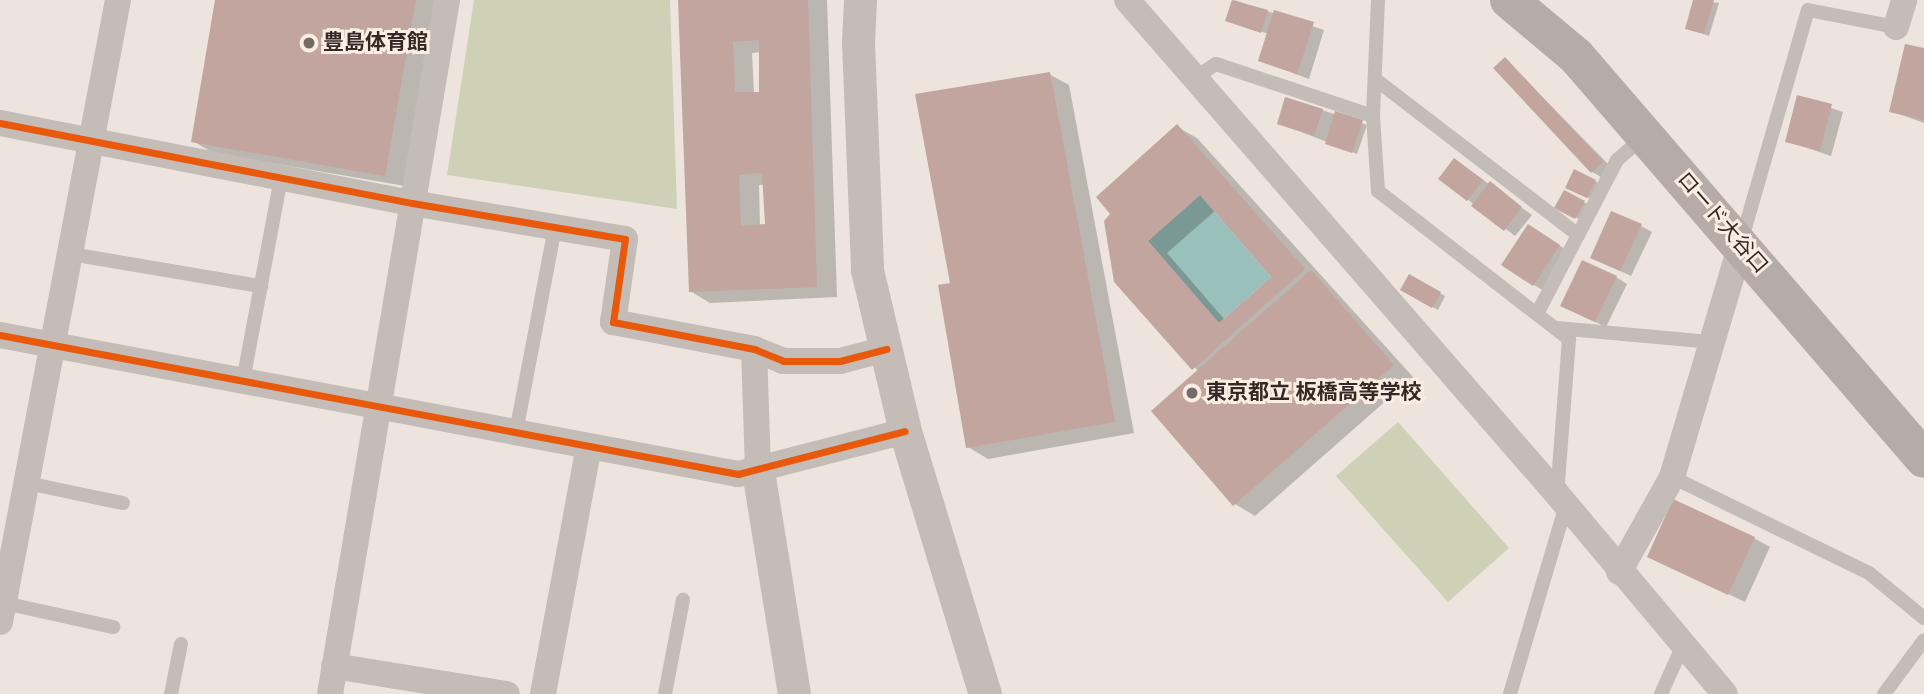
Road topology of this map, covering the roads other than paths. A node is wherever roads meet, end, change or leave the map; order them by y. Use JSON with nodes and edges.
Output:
{"nodes":[{"id":1,"x":118,"y":0,"type":"edge"},
{"id":2,"x":447,"y":0,"type":"edge"},
{"id":3,"x":860,"y":0,"type":"edge"},
{"id":4,"x":1127,"y":0,"type":"edge"},
{"id":5,"x":1378,"y":0,"type":"edge"},
{"id":6,"x":1509,"y":0,"type":"edge"},
{"id":7,"x":1904,"y":0,"type":"edge"},
{"id":8,"x":1896,"y":27,"type":"joint"},
{"id":9,"x":1195,"y":78,"type":"junction"},
{"id":10,"x":1375,"y":79,"type":"junction"},
{"id":11,"x":1373,"y":116,"type":"junction"},
{"id":12,"x":0,"y":124,"type":"edge"},
{"id":13,"x":1646,"y":135,"type":"junction"},
{"id":14,"x":92,"y":141,"type":"junction"},
{"id":15,"x":281,"y":178,"type":"junction"},
{"id":16,"x":412,"y":203,"type":"junction"},
{"id":17,"x":555,"y":227,"type":"junction"},
{"id":18,"x":1578,"y":235,"type":"junction"},
{"id":19,"x":1741,"y":244,"type":"junction"},
{"id":20,"x":71,"y":254,"type":"junction"},
{"id":21,"x":261,"y":286,"type":"junction"},
{"id":22,"x":1538,"y":312,"type":"junction"},
{"id":23,"x":1557,"y":328,"type":"junction"},
{"id":24,"x":0,"y":335,"type":"edge"},
{"id":25,"x":1712,"y":342,"type":"junction"},
{"id":26,"x":54,"y":345,"type":"junction"},
{"id":27,"x":754,"y":349,"type":"junction"},
{"id":28,"x":886,"y":349,"type":"junction"},
{"id":29,"x":243,"y":381,"type":"junction"},
{"id":30,"x":378,"y":407,"type":"junction"},
{"id":31,"x":905,"y":431,"type":"junction"},
{"id":32,"x":516,"y":432,"type":"junction"},
{"id":33,"x":589,"y":446,"type":"junction"},
{"id":34,"x":1924,"y":459,"type":"edge"},
{"id":35,"x":758,"y":471,"type":"junction"},
{"id":36,"x":1672,"y":477,"type":"junction"},
{"id":37,"x":27,"y":483,"type":"junction"},
{"id":38,"x":1562,"y":499,"type":"junction"},
{"id":39,"x":123,"y":503,"type":"dead end"},
{"id":40,"x":1619,"y":572,"type":"junction"},
{"id":41,"x":683,"y":600,"type":"dead end"},
{"id":42,"x":2,"y":612,"type":"edge"},
{"id":43,"x":1924,"y":618,"type":"edge"},
{"id":44,"x":113,"y":627,"type":"dead end"},
{"id":45,"x":1924,"y":640,"type":"edge"},
{"id":46,"x":181,"y":644,"type":"dead end"},
{"id":47,"x":1683,"y":645,"type":"junction"},
{"id":48,"x":334,"y":666,"type":"junction"},
{"id":49,"x":171,"y":694,"type":"edge"},
{"id":50,"x":330,"y":694,"type":"edge"},
{"id":51,"x":507,"y":694,"type":"edge"},
{"id":52,"x":543,"y":694,"type":"edge"},
{"id":53,"x":665,"y":694,"type":"edge"},
{"id":54,"x":794,"y":694,"type":"edge"},
{"id":55,"x":985,"y":694,"type":"edge"},
{"id":56,"x":1510,"y":694,"type":"edge"},
{"id":57,"x":1661,"y":694,"type":"edge"},
{"id":58,"x":1725,"y":694,"type":"edge"},
{"id":59,"x":1884,"y":694,"type":"edge"}],
"edges":[{"from":1,"to":14,"type":"street"},
{"from":2,"to":16,"type":"street"},
{"from":3,"to":28,"type":"street"},
{"from":4,"to":9,"type":"street"},
{"from":5,"to":10,"type":"lane"},
{"from":6,"to":13,"type":"main road","name":"ロード大谷口"},
{"from":7,"to":8,"type":"street"},
{"from":8,"to":19,"type":"lane"},
{"from":9,"to":11,"type":"lane"},
{"from":9,"to":38,"type":"street"},
{"from":10,"to":11,"type":"lane"},
{"from":10,"to":18,"type":"lane"},
{"from":11,"to":22,"type":"lane"},
{"from":12,"to":14,"type":"street"},
{"from":13,"to":18,"type":"lane"},
{"from":13,"to":19,"type":"main road","name":"ロード大谷口"},
{"from":14,"to":15,"type":"street"},
{"from":14,"to":20,"type":"street"},
{"from":15,"to":16,"type":"street"},
{"from":15,"to":21,"type":"lane"},
{"from":16,"to":17,"type":"street"},
{"from":16,"to":30,"type":"street"},
{"from":17,"to":27,"type":"street"},
{"from":17,"to":32,"type":"lane"},
{"from":18,"to":22,"type":"lane"},
{"from":19,"to":25,"type":"street"},
{"from":19,"to":34,"type":"main road","name":"ロード大谷口"},
{"from":20,"to":21,"type":"lane"},
{"from":20,"to":26,"type":"street"},
{"from":21,"to":29,"type":"lane"},
{"from":22,"to":23,"type":"lane"},
{"from":23,"to":25,"type":"lane"},
{"from":23,"to":38,"type":"lane"},
{"from":24,"to":26,"type":"street"},
{"from":25,"to":36,"type":"street"},
{"from":26,"to":29,"type":"street"},
{"from":26,"to":37,"type":"street"},
{"from":27,"to":28,"type":"street"},
{"from":27,"to":35,"type":"street"},
{"from":28,"to":31,"type":"street"},
{"from":29,"to":30,"type":"street"},
{"from":30,"to":32,"type":"street"},
{"from":30,"to":48,"type":"street"},
{"from":31,"to":35,"type":"street"},
{"from":31,"to":55,"type":"street"},
{"from":32,"to":33,"type":"street"},
{"from":33,"to":35,"type":"street"},
{"from":33,"to":52,"type":"street"},
{"from":35,"to":54,"type":"street"},
{"from":36,"to":40,"type":"street"},
{"from":36,"to":43,"type":"lane"},
{"from":37,"to":39,"type":"lane"},
{"from":37,"to":42,"type":"street"},
{"from":38,"to":40,"type":"street"},
{"from":38,"to":56,"type":"lane"},
{"from":40,"to":47,"type":"street"},
{"from":41,"to":53,"type":"lane"},
{"from":42,"to":44,"type":"lane"},
{"from":45,"to":59,"type":"lane"},
{"from":46,"to":49,"type":"lane"},
{"from":47,"to":57,"type":"lane"},
{"from":47,"to":58,"type":"street"},
{"from":48,"to":50,"type":"street"},
{"from":48,"to":51,"type":"street"}]}
